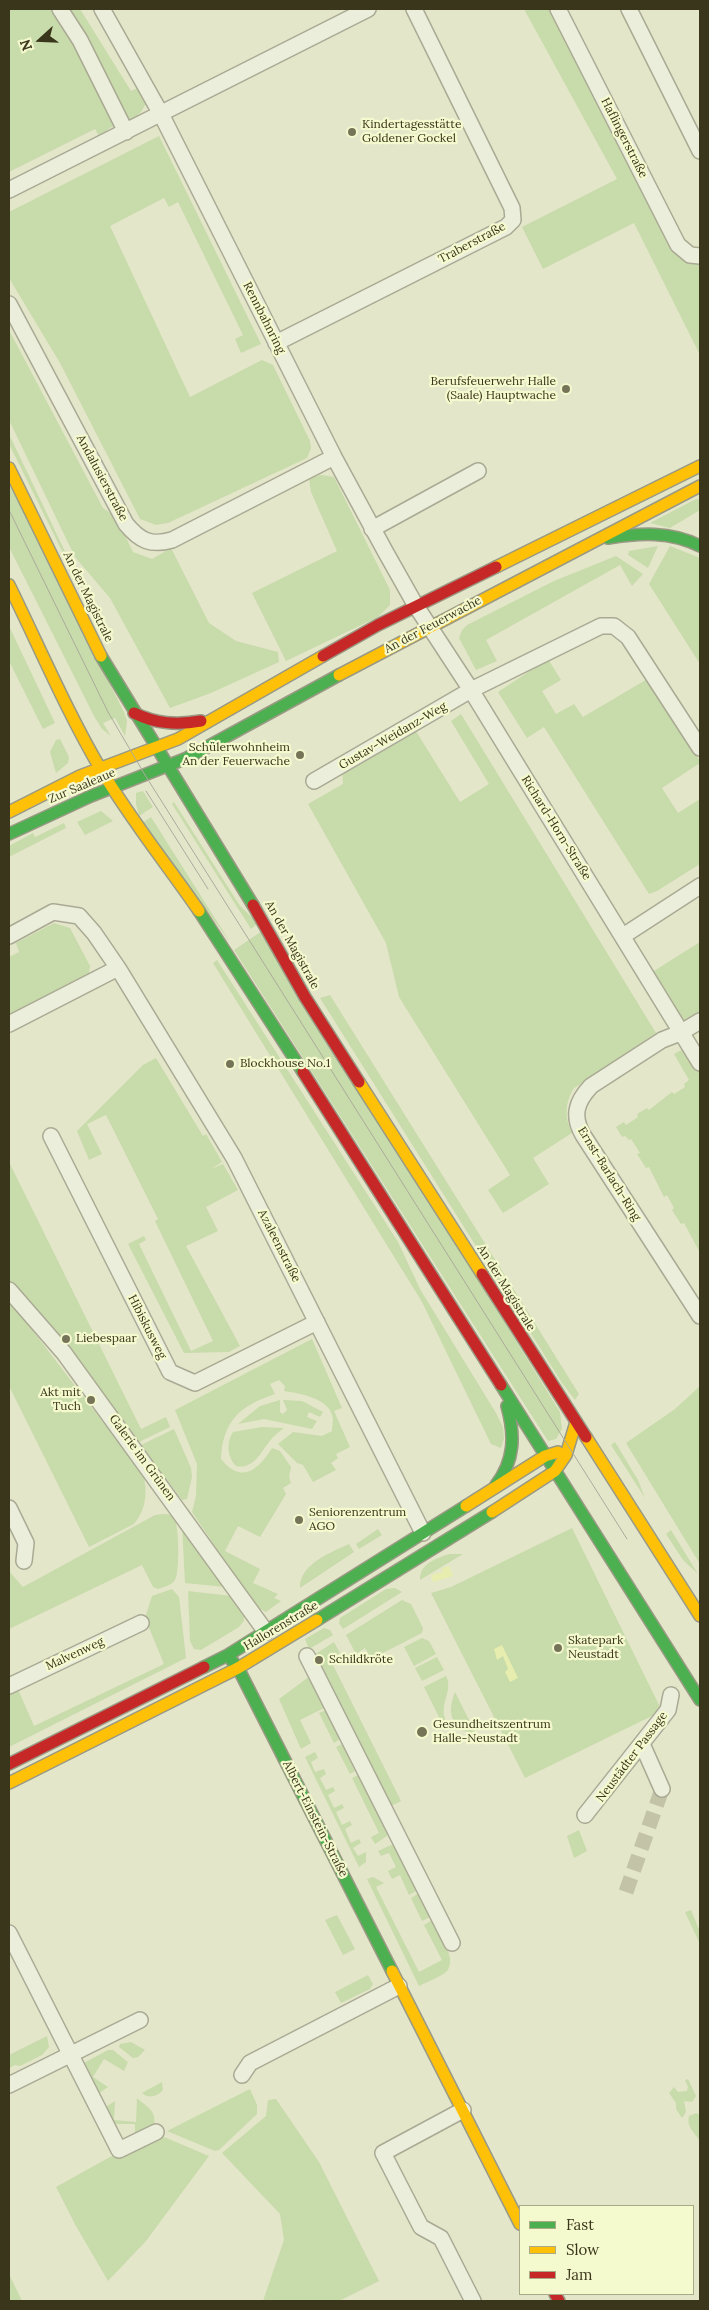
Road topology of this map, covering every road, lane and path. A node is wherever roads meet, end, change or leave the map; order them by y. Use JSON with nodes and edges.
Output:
{"nodes":[{"id":1,"x":60,"y":9,"type":"edge"},
{"id":2,"x":102,"y":9,"type":"edge"},
{"id":3,"x":368,"y":9,"type":"edge"},
{"id":4,"x":414,"y":9,"type":"edge"},
{"id":5,"x":558,"y":9,"type":"edge"},
{"id":6,"x":629,"y":9,"type":"edge"},
{"id":7,"x":161,"y":114,"type":"junction"},
{"id":8,"x":126,"y":132,"type":"junction"},
{"id":9,"x":700,"y":152,"type":"edge"},
{"id":10,"x":9,"y":190,"type":"edge"},
{"id":11,"x":700,"y":256,"type":"edge"},
{"id":12,"x":9,"y":304,"type":"edge"},
{"id":13,"x":276,"y":342,"type":"junction"},
{"id":14,"x":334,"y":457,"type":"junction"},
{"id":15,"x":700,"y":466,"type":"edge"},
{"id":16,"x":9,"y":468,"type":"edge"},
{"id":17,"x":478,"y":471,"type":"dead end"},
{"id":18,"x":680,"y":476,"type":"junction"},
{"id":19,"x":700,"y":476,"type":"edge"},
{"id":20,"x":700,"y":486,"type":"edge"},
{"id":21,"x":372,"y":529,"type":"junction"},
{"id":22,"x":598,"y":539,"type":"junction"},
{"id":23,"x":700,"y":546,"type":"edge"},
{"id":24,"x":9,"y":585,"type":"edge"},
{"id":25,"x":416,"y":606,"type":"junction"},
{"id":26,"x":429,"y":626,"type":"junction"},
{"id":27,"x":471,"y":690,"type":"junction"},
{"id":28,"x":134,"y":714,"type":"junction"},
{"id":29,"x":210,"y":720,"type":"junction"},
{"id":30,"x":156,"y":748,"type":"junction"},
{"id":31,"x":700,"y":748,"type":"edge"},
{"id":32,"x":167,"y":766,"type":"junction"},
{"id":33,"x":100,"y":768,"type":"junction"},
{"id":34,"x":314,"y":781,"type":"dead end"},
{"id":35,"x":112,"y":788,"type":"junction"},
{"id":36,"x":9,"y":812,"type":"edge"},
{"id":37,"x":9,"y":834,"type":"edge"},
{"id":38,"x":700,"y":886,"type":"edge"},
{"id":39,"x":9,"y":936,"type":"edge"},
{"id":40,"x":622,"y":936,"type":"junction"},
{"id":41,"x":118,"y":968,"type":"junction"},
{"id":42,"x":700,"y":1021,"type":"edge"},
{"id":43,"x":9,"y":1024,"type":"edge"},
{"id":44,"x":680,"y":1033,"type":"junction"},
{"id":45,"x":700,"y":1064,"type":"edge"},
{"id":46,"x":51,"y":1136,"type":"dead end"},
{"id":47,"x":9,"y":1290,"type":"edge"},
{"id":48,"x":700,"y":1316,"type":"edge"},
{"id":49,"x":317,"y":1322,"type":"junction"},
{"id":50,"x":499,"y":1383,"type":"junction"},
{"id":51,"x":576,"y":1422,"type":"junction"},
{"id":52,"x":568,"y":1451,"type":"junction"},
{"id":53,"x":595,"y":1452,"type":"junction"},
{"id":54,"x":545,"y":1456,"type":"junction"},
{"id":55,"x":555,"y":1471,"type":"junction"},
{"id":56,"x":493,"y":1489,"type":"junction"},
{"id":57,"x":9,"y":1508,"type":"edge"},
{"id":58,"x":422,"y":1533,"type":"junction"},
{"id":59,"x":24,"y":1560,"type":"dead end"},
{"id":60,"x":700,"y":1616,"type":"edge"},
{"id":61,"x":141,"y":1623,"type":"dead end"},
{"id":62,"x":266,"y":1632,"type":"junction"},
{"id":63,"x":228,"y":1655,"type":"junction"},
{"id":64,"x":307,"y":1656,"type":"dead end"},
{"id":65,"x":238,"y":1668,"type":"junction"},
{"id":66,"x":9,"y":1686,"type":"edge"},
{"id":67,"x":671,"y":1695,"type":"dead end"},
{"id":68,"x":700,"y":1700,"type":"edge"},
{"id":69,"x":642,"y":1744,"type":"junction"},
{"id":70,"x":9,"y":1764,"type":"edge"},
{"id":71,"x":9,"y":1783,"type":"edge"},
{"id":72,"x":662,"y":1789,"type":"tunnel mouth"},
{"id":73,"x":585,"y":1815,"type":"dead end"},
{"id":74,"x":9,"y":1933,"type":"edge"},
{"id":75,"x":452,"y":1943,"type":"dead end"},
{"id":76,"x":399,"y":1986,"type":"junction"},
{"id":77,"x":140,"y":2020,"type":"dead end"},
{"id":78,"x":70,"y":2054,"type":"junction"},
{"id":79,"x":242,"y":2075,"type":"dead end"},
{"id":80,"x":9,"y":2085,"type":"edge"},
{"id":81,"x":463,"y":2110,"type":"junction"},
{"id":82,"x":156,"y":2132,"type":"dead end"},
{"id":83,"x":519,"y":2222,"type":"edge"},
{"id":84,"x":473,"y":2301,"type":"edge"}],
"edges":[{"from":1,"to":8,"type":"street"},
{"from":2,"to":7,"type":"street","name":"Rennbahnring"},
{"from":3,"to":7,"type":"street"},
{"from":4,"to":13,"type":"street","name":"Traberstraße"},
{"from":5,"to":11,"type":"street","name":"Haflingerstraße"},
{"from":6,"to":9,"type":"street"},
{"from":7,"to":8,"type":"street"},
{"from":7,"to":13,"type":"street","name":"Rennbahnring"},
{"from":8,"to":10,"type":"street"},
{"from":12,"to":14,"type":"street","name":"Andalusierstraße"},
{"from":13,"to":14,"type":"street","name":"Rennbahnring"},
{"from":14,"to":21,"type":"street","name":"Rennbahnring"},
{"from":15,"to":18,"type":"street","name":"An der Feuerwache"},
{"from":16,"to":28,"type":"street","name":"An der Magistrale"},
{"from":17,"to":21,"type":"street"},
{"from":18,"to":19,"type":"street","name":"An der Feuerwache"},
{"from":18,"to":25,"type":"street","name":"An der Feuerwache"},
{"from":20,"to":22,"type":"street","name":"An der Feuerwache"},
{"from":21,"to":25,"type":"street","name":"Rennbahnring"},
{"from":22,"to":23,"type":"street"},
{"from":22,"to":26,"type":"street","name":"An der Feuerwache"},
{"from":24,"to":33,"type":"street"},
{"from":25,"to":26,"type":"street","name":"Rennbahnring"},
{"from":25,"to":29,"type":"street","name":"An der Feuerwache"},
{"from":26,"to":27,"type":"street","name":"Richard-Horn-Straße"},
{"from":26,"to":32,"type":"street","name":"An der Feuerwache"},
{"from":27,"to":31,"type":"street","name":"Gustav-Weidanz-Weg"},
{"from":27,"to":34,"type":"street","name":"Gustav-Weidanz-Weg"},
{"from":27,"to":40,"type":"street","name":"Richard-Horn-Straße"},
{"from":28,"to":29,"type":"street"},
{"from":28,"to":30,"type":"street","name":"An der Magistrale"},
{"from":29,"to":30,"type":"street","name":"An der Feuerwache"},
{"from":30,"to":32,"type":"street","name":"An der Magistrale"},
{"from":30,"to":33,"type":"street","name":"Zur Saaleaue"},
{"from":32,"to":35,"type":"street","name":"Zur Saaleaue"},
{"from":32,"to":51,"type":"street","name":"An der Magistrale"},
{"from":33,"to":35,"type":"street"},
{"from":33,"to":36,"type":"street","name":"Zur Saaleaue"},
{"from":35,"to":37,"type":"street","name":"Zur Saaleaue"},
{"from":35,"to":50,"type":"street"},
{"from":38,"to":40,"type":"street"},
{"from":39,"to":41,"type":"street","name":"Azaleenstraße"},
{"from":40,"to":44,"type":"street","name":"Richard-Horn-Straße"},
{"from":41,"to":43,"type":"street"},
{"from":41,"to":49,"type":"street","name":"Azaleenstraße"},
{"from":42,"to":44,"type":"street","name":"Ernst-Barlach-Ring"},
{"from":44,"to":45,"type":"street","name":"Richard-Horn-Straße"},
{"from":44,"to":48,"type":"street","name":"Ernst-Barlach-Ring"},
{"from":46,"to":49,"type":"street","name":"Hibiskusweg"},
{"from":47,"to":62,"type":"street","name":"Galerie im Grünen"},
{"from":49,"to":58,"type":"street","name":"Azaleenstraße"},
{"from":50,"to":54,"type":"street"},
{"from":50,"to":56,"type":"street"},
{"from":51,"to":52,"type":"street"},
{"from":51,"to":53,"type":"street","name":"An der Magistrale"},
{"from":52,"to":53,"type":"street"},
{"from":52,"to":54,"type":"street"},
{"from":52,"to":55,"type":"street"},
{"from":53,"to":60,"type":"street","name":"An der Magistrale"},
{"from":54,"to":55,"type":"street"},
{"from":54,"to":56,"type":"street","name":"Hallorenstraße"},
{"from":55,"to":65,"type":"street","name":"Hallorenstraße"},
{"from":55,"to":68,"type":"street"},
{"from":56,"to":58,"type":"street","name":"Hallorenstraße"},
{"from":57,"to":59,"type":"street"},
{"from":58,"to":62,"type":"street","name":"Hallorenstraße"},
{"from":61,"to":66,"type":"street","name":"Malvenweg"},
{"from":62,"to":63,"type":"street","name":"Hallorenstraße"},
{"from":63,"to":65,"type":"street","name":"Albert-Einstein-Straße"},
{"from":63,"to":70,"type":"street","name":"Hallorenstraße"},
{"from":64,"to":75,"type":"street"},
{"from":65,"to":71,"type":"street","name":"Hallorenstraße"},
{"from":65,"to":76,"type":"street","name":"Albert-Einstein-Straße"},
{"from":67,"to":69,"type":"street","name":"Neustädter Passage"},
{"from":69,"to":72,"type":"street"},
{"from":69,"to":73,"type":"street","name":"Neustädter Passage"},
{"from":74,"to":78,"type":"street"},
{"from":76,"to":79,"type":"street"},
{"from":76,"to":81,"type":"street","name":"Albert-Einstein-Straße"},
{"from":77,"to":78,"type":"street"},
{"from":78,"to":80,"type":"street"},
{"from":78,"to":82,"type":"street"},
{"from":81,"to":83,"type":"street","name":"Albert-Einstein-Straße"},
{"from":81,"to":84,"type":"street"}]}
